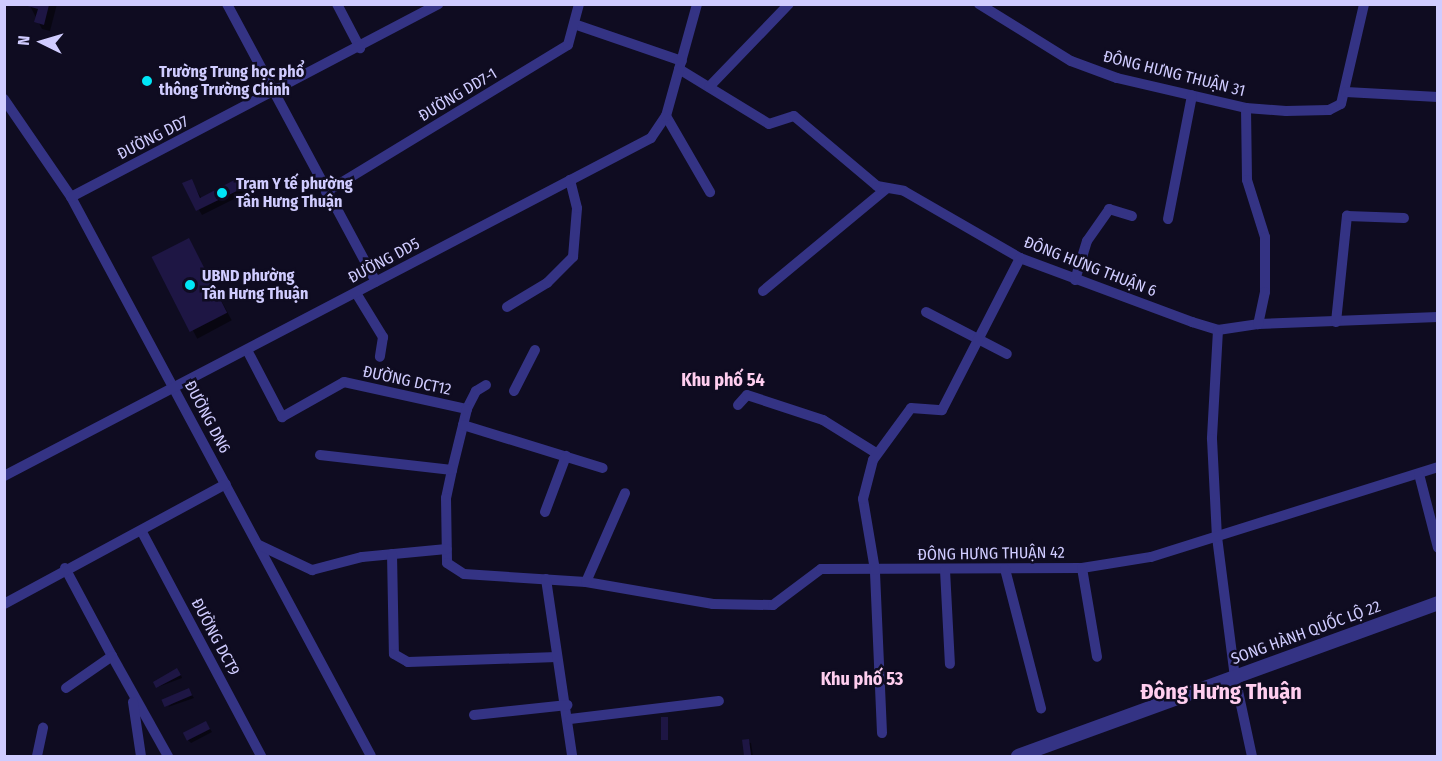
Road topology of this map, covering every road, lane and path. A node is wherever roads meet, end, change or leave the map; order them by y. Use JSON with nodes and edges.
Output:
{"nodes":[{"id":1,"x":227,"y":4,"type":"edge"},
{"id":2,"x":337,"y":4,"type":"edge"},
{"id":3,"x":438,"y":4,"type":"edge"},
{"id":4,"x":579,"y":4,"type":"edge"},
{"id":5,"x":697,"y":4,"type":"edge"},
{"id":6,"x":789,"y":4,"type":"edge"},
{"id":7,"x":979,"y":4,"type":"edge"},
{"id":8,"x":1364,"y":4,"type":"edge"},
{"id":9,"x":574,"y":24,"type":"junction"},
{"id":10,"x":360,"y":48,"type":"junction"},
{"id":11,"x":681,"y":65,"type":"junction"},
{"id":12,"x":709,"y":87,"type":"junction"},
{"id":13,"x":1346,"y":92,"type":"junction"},
{"id":14,"x":272,"y":93,"type":"junction"},
{"id":15,"x":1192,"y":95,"type":"junction"},
{"id":16,"x":1437,"y":97,"type":"edge"},
{"id":17,"x":4,"y":99,"type":"edge"},
{"id":18,"x":1246,"y":108,"type":"junction"},
{"id":19,"x":666,"y":116,"type":"junction"},
{"id":20,"x":570,"y":180,"type":"junction"},
{"id":21,"x":886,"y":189,"type":"junction"},
{"id":22,"x":326,"y":192,"type":"junction"},
{"id":23,"x":711,"y":192,"type":"dead end"},
{"id":24,"x":71,"y":197,"type":"junction"},
{"id":25,"x":1132,"y":216,"type":"dead end"},
{"id":26,"x":1404,"y":218,"type":"dead end"},
{"id":27,"x":1168,"y":219,"type":"dead end"},
{"id":28,"x":1020,"y":258,"type":"junction"},
{"id":29,"x":1075,"y":280,"type":"junction"},
{"id":30,"x":376,"y":282,"type":"junction"},
{"id":31,"x":763,"y":291,"type":"dead end"},
{"id":32,"x":356,"y":292,"type":"junction"},
{"id":33,"x":507,"y":307,"type":"dead end"},
{"id":34,"x":926,"y":312,"type":"dead end"},
{"id":35,"x":1437,"y":317,"type":"edge"},
{"id":36,"x":1336,"y":322,"type":"junction"},
{"id":37,"x":1258,"y":324,"type":"junction"},
{"id":38,"x":1218,"y":330,"type":"junction"},
{"id":39,"x":982,"y":341,"type":"junction"},
{"id":40,"x":247,"y":350,"type":"junction"},
{"id":41,"x":535,"y":350,"type":"dead end"},
{"id":42,"x":1007,"y":354,"type":"dead end"},
{"id":43,"x":380,"y":357,"type":"dead end"},
{"id":44,"x":486,"y":385,"type":"dead end"},
{"id":45,"x":174,"y":388,"type":"junction"},
{"id":46,"x":514,"y":391,"type":"dead end"},
{"id":47,"x":738,"y":405,"type":"dead end"},
{"id":48,"x":467,"y":409,"type":"junction"},
{"id":49,"x":463,"y":425,"type":"junction"},
{"id":50,"x":876,"y":453,"type":"junction"},
{"id":51,"x":320,"y":455,"type":"dead end"},
{"id":52,"x":566,"y":456,"type":"junction"},
{"id":53,"x":1437,"y":467,"type":"edge"},
{"id":54,"x":603,"y":468,"type":"dead end"},
{"id":55,"x":452,"y":470,"type":"junction"},
{"id":56,"x":1419,"y":474,"type":"junction"},
{"id":57,"x":4,"y":476,"type":"edge"},
{"id":58,"x":226,"y":484,"type":"junction"},
{"id":59,"x":625,"y":493,"type":"dead end"},
{"id":60,"x":545,"y":512,"type":"dead end"},
{"id":61,"x":142,"y":532,"type":"junction"},
{"id":62,"x":1217,"y":537,"type":"junction"},
{"id":63,"x":259,"y":545,"type":"junction"},
{"id":64,"x":1437,"y":548,"type":"edge"},
{"id":65,"x":447,"y":549,"type":"junction"},
{"id":66,"x":392,"y":554,"type":"junction"},
{"id":67,"x":65,"y":568,"type":"junction"},
{"id":68,"x":1082,"y":568,"type":"junction"},
{"id":69,"x":1005,"y":569,"type":"junction"},
{"id":70,"x":875,"y":570,"type":"junction"},
{"id":71,"x":945,"y":570,"type":"junction"},
{"id":72,"x":546,"y":579,"type":"junction"},
{"id":73,"x":586,"y":582,"type":"junction"},
{"id":74,"x":1437,"y":603,"type":"edge"},
{"id":75,"x":4,"y":604,"type":"edge"},
{"id":76,"x":112,"y":656,"type":"junction"},
{"id":77,"x":557,"y":657,"type":"junction"},
{"id":78,"x":1097,"y":657,"type":"dead end"},
{"id":79,"x":950,"y":664,"type":"dead end"},
{"id":80,"x":1235,"y":677,"type":"junction"},
{"id":81,"x":66,"y":688,"type":"dead end"},
{"id":82,"x":132,"y":696,"type":"junction"},
{"id":83,"x":719,"y":700,"type":"dead end"},
{"id":84,"x":567,"y":705,"type":"junction"},
{"id":85,"x":1041,"y":708,"type":"dead end"},
{"id":86,"x":474,"y":715,"type":"dead end"},
{"id":87,"x":570,"y":719,"type":"junction"},
{"id":88,"x":43,"y":728,"type":"dead end"},
{"id":89,"x":882,"y":733,"type":"dead end"},
{"id":90,"x":38,"y":756,"type":"edge"},
{"id":91,"x":141,"y":756,"type":"edge"},
{"id":92,"x":168,"y":756,"type":"edge"},
{"id":93,"x":261,"y":756,"type":"edge"},
{"id":94,"x":370,"y":756,"type":"edge"},
{"id":95,"x":572,"y":756,"type":"edge"},
{"id":96,"x":1018,"y":756,"type":"edge"},
{"id":97,"x":1250,"y":756,"type":"edge"}],
"edges":[{"from":1,"to":14,"type":"street"},
{"from":2,"to":10,"type":"street"},
{"from":3,"to":10,"type":"street","name":"ĐƯỜNG DD7"},
{"from":4,"to":9,"type":"street","name":"ĐƯỜNG DD7-1"},
{"from":5,"to":11,"type":"street","name":"ĐƯỜNG DD5"},
{"from":6,"to":12,"type":"street"},
{"from":7,"to":15,"type":"street","name":"ĐÔNG HƯNG THUẬN 31"},
{"from":8,"to":13,"type":"street"},
{"from":9,"to":11,"type":"street","name":"ĐÔNG HƯNG THUẬN 6"},
{"from":9,"to":22,"type":"street","name":"ĐƯỜNG DD7-1"},
{"from":10,"to":14,"type":"street","name":"ĐƯỜNG DD7"},
{"from":11,"to":12,"type":"street","name":"ĐÔNG HƯNG THUẬN 6"},
{"from":11,"to":19,"type":"street","name":"ĐƯỜNG DD5"},
{"from":12,"to":21,"type":"street","name":"ĐÔNG HƯNG THUẬN 6"},
{"from":13,"to":16,"type":"street"},
{"from":13,"to":18,"type":"street","name":"ĐÔNG HƯNG THUẬN 31"},
{"from":14,"to":22,"type":"street"},
{"from":14,"to":24,"type":"street","name":"ĐƯỜNG DD7"},
{"from":15,"to":18,"type":"street","name":"ĐÔNG HƯNG THUẬN 31"},
{"from":15,"to":27,"type":"street"},
{"from":17,"to":24,"type":"street","name":"ĐƯỜNG DN6"},
{"from":18,"to":37,"type":"street"},
{"from":19,"to":20,"type":"street","name":"ĐƯỜNG DD5"},
{"from":19,"to":23,"type":"street"},
{"from":20,"to":30,"type":"street","name":"ĐƯỜNG DD5"},
{"from":20,"to":33,"type":"street"},
{"from":21,"to":28,"type":"street","name":"ĐÔNG HƯNG THUẬN 6"},
{"from":21,"to":31,"type":"street"},
{"from":22,"to":30,"type":"street"},
{"from":24,"to":45,"type":"street","name":"ĐƯỜNG DN6"},
{"from":25,"to":29,"type":"street"},
{"from":26,"to":36,"type":"street"},
{"from":28,"to":29,"type":"street","name":"ĐÔNG HƯNG THUẬN 6"},
{"from":28,"to":39,"type":"street"},
{"from":29,"to":38,"type":"street","name":"ĐÔNG HƯNG THUẬN 6"},
{"from":30,"to":32,"type":"street","name":"ĐƯỜNG DD5"},
{"from":32,"to":40,"type":"street","name":"ĐƯỜNG DD5"},
{"from":32,"to":43,"type":"street"},
{"from":34,"to":39,"type":"street"},
{"from":35,"to":36,"type":"street","name":"ĐÔNG HƯNG THUẬN 6"},
{"from":36,"to":37,"type":"street","name":"ĐÔNG HƯNG THUẬN 6"},
{"from":37,"to":38,"type":"street","name":"ĐÔNG HƯNG THUẬN 6"},
{"from":38,"to":62,"type":"street"},
{"from":39,"to":42,"type":"street"},
{"from":39,"to":50,"type":"street"},
{"from":40,"to":45,"type":"street","name":"ĐƯỜNG DD5"},
{"from":40,"to":48,"type":"street","name":"ĐƯỜNG DCT12"},
{"from":41,"to":46,"type":"street"},
{"from":44,"to":48,"type":"street"},
{"from":45,"to":57,"type":"street","name":"ĐƯỜNG DD5"},
{"from":45,"to":58,"type":"street","name":"ĐƯỜNG DN6"},
{"from":47,"to":50,"type":"street"},
{"from":48,"to":49,"type":"street"},
{"from":49,"to":52,"type":"street"},
{"from":49,"to":55,"type":"street"},
{"from":50,"to":70,"type":"street"},
{"from":51,"to":55,"type":"street"},
{"from":52,"to":54,"type":"street"},
{"from":52,"to":60,"type":"street"},
{"from":53,"to":56,"type":"street","name":"ĐÔNG HƯNG THUẬN 42"},
{"from":55,"to":65,"type":"street"},
{"from":56,"to":62,"type":"street","name":"ĐÔNG HƯNG THUẬN 42"},
{"from":56,"to":64,"type":"street"},
{"from":58,"to":61,"type":"street"},
{"from":58,"to":63,"type":"street","name":"ĐƯỜNG DN6"},
{"from":59,"to":73,"type":"street"},
{"from":61,"to":67,"type":"street"},
{"from":61,"to":93,"type":"street","name":"ĐƯỜNG DCT9"},
{"from":62,"to":68,"type":"street","name":"ĐÔNG HƯNG THUẬN 42"},
{"from":62,"to":80,"type":"street"},
{"from":63,"to":66,"type":"street"},
{"from":63,"to":94,"type":"street","name":"ĐƯỜNG DN6"},
{"from":65,"to":66,"type":"street"},
{"from":65,"to":72,"type":"street","name":"ĐÔNG HƯNG THUẬN 42"},
{"from":66,"to":77,"type":"street"},
{"from":67,"to":75,"type":"street"},
{"from":67,"to":76,"type":"street"},
{"from":68,"to":69,"type":"street","name":"ĐÔNG HƯNG THUẬN 42"},
{"from":68,"to":78,"type":"street"},
{"from":69,"to":71,"type":"street","name":"ĐÔNG HƯNG THUẬN 42"},
{"from":69,"to":85,"type":"street"},
{"from":70,"to":71,"type":"street","name":"ĐÔNG HƯNG THUẬN 42"},
{"from":70,"to":73,"type":"street","name":"ĐÔNG HƯNG THUẬN 42"},
{"from":70,"to":89,"type":"street"},
{"from":71,"to":79,"type":"street"},
{"from":72,"to":73,"type":"street","name":"ĐÔNG HƯNG THUẬN 42"},
{"from":72,"to":77,"type":"street"},
{"from":74,"to":80,"type":"street","name":"SONG HÀNH QUỐC LỘ 22"},
{"from":76,"to":81,"type":"street"},
{"from":76,"to":82,"type":"street"},
{"from":77,"to":84,"type":"street"},
{"from":80,"to":96,"type":"street","name":"SONG HÀNH QUỐC LỘ 22"},
{"from":80,"to":97,"type":"street"},
{"from":82,"to":91,"type":"street"},
{"from":82,"to":92,"type":"street"},
{"from":83,"to":87,"type":"street"},
{"from":84,"to":86,"type":"street"},
{"from":84,"to":87,"type":"street"},
{"from":87,"to":95,"type":"street"},
{"from":88,"to":90,"type":"street"}]}
